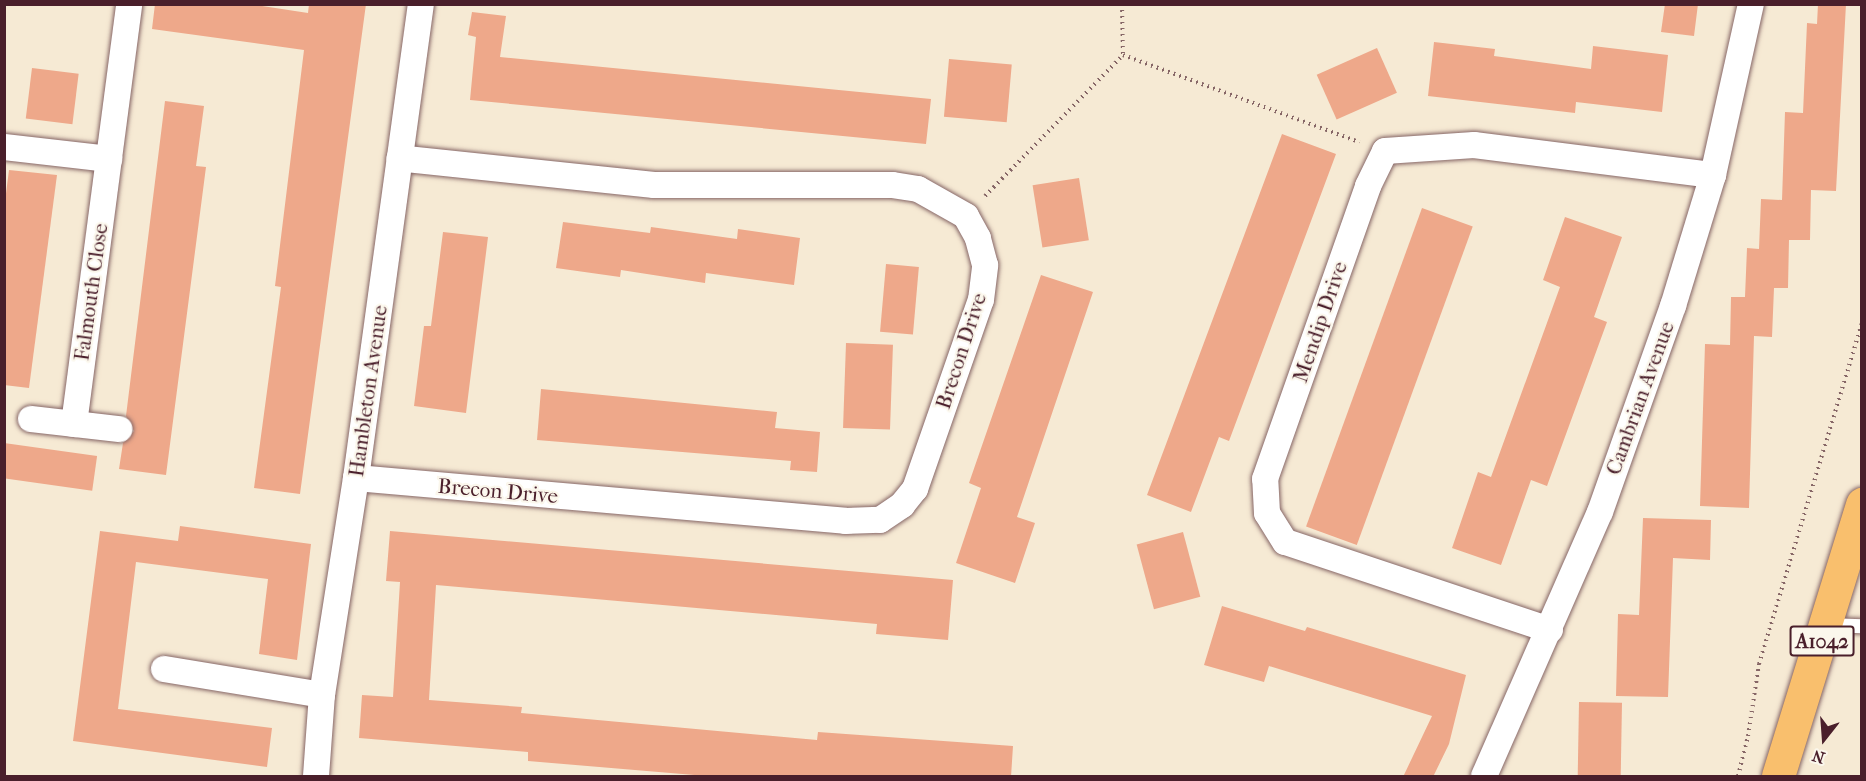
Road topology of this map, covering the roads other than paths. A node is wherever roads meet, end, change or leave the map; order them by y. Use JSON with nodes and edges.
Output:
{"nodes":[{"id":1,"x":129,"y":4,"type":"edge"},
{"id":2,"x":421,"y":4,"type":"edge"},
{"id":3,"x":1751,"y":4,"type":"edge"},
{"id":4,"x":4,"y":147,"type":"edge"},
{"id":5,"x":399,"y":158,"type":"junction"},
{"id":6,"x":109,"y":159,"type":"junction"},
{"id":7,"x":1713,"y":175,"type":"junction"},
{"id":8,"x":31,"y":419,"type":"dead end"},
{"id":9,"x":74,"y":424,"type":"junction"},
{"id":10,"x":119,"y":429,"type":"dead end"},
{"id":11,"x":357,"y":478,"type":"junction"},
{"id":12,"x":1862,"y":504,"type":"edge"},
{"id":13,"x":1827,"y":625,"type":"junction"},
{"id":14,"x":1862,"y":626,"type":"edge"},
{"id":15,"x":1550,"y":630,"type":"junction"},
{"id":16,"x":164,"y":669,"type":"dead end"},
{"id":17,"x":322,"y":695,"type":"junction"},
{"id":18,"x":316,"y":777,"type":"edge"},
{"id":19,"x":1484,"y":777,"type":"edge"},
{"id":20,"x":1778,"y":777,"type":"edge"}],
"edges":[{"from":1,"to":6,"type":"street","name":"Falmouth Close"},
{"from":2,"to":5,"type":"street","name":"Hambleton Avenue"},
{"from":3,"to":7,"type":"street","name":"Cambrian Avenue"},
{"from":4,"to":6,"type":"street"},
{"from":5,"to":11,"type":"street","name":"Hambleton Avenue"},
{"from":5,"to":11,"type":"street","name":"Brecon Drive"},
{"from":6,"to":9,"type":"street","name":"Falmouth Close"},
{"from":7,"to":15,"type":"street","name":"Cambrian Avenue"},
{"from":7,"to":15,"type":"street","name":"Mendip Drive"},
{"from":8,"to":9,"type":"street"},
{"from":9,"to":10,"type":"street"},
{"from":11,"to":17,"type":"street","name":"Hambleton Avenue"},
{"from":12,"to":13,"type":"main road","number":"A1042"},
{"from":13,"to":14,"type":"lane"},
{"from":13,"to":20,"type":"main road","number":"A1042"},
{"from":15,"to":19,"type":"street","name":"Cambrian Avenue"},
{"from":16,"to":17,"type":"street"},
{"from":17,"to":18,"type":"street","name":"Hambleton Avenue"}]}
